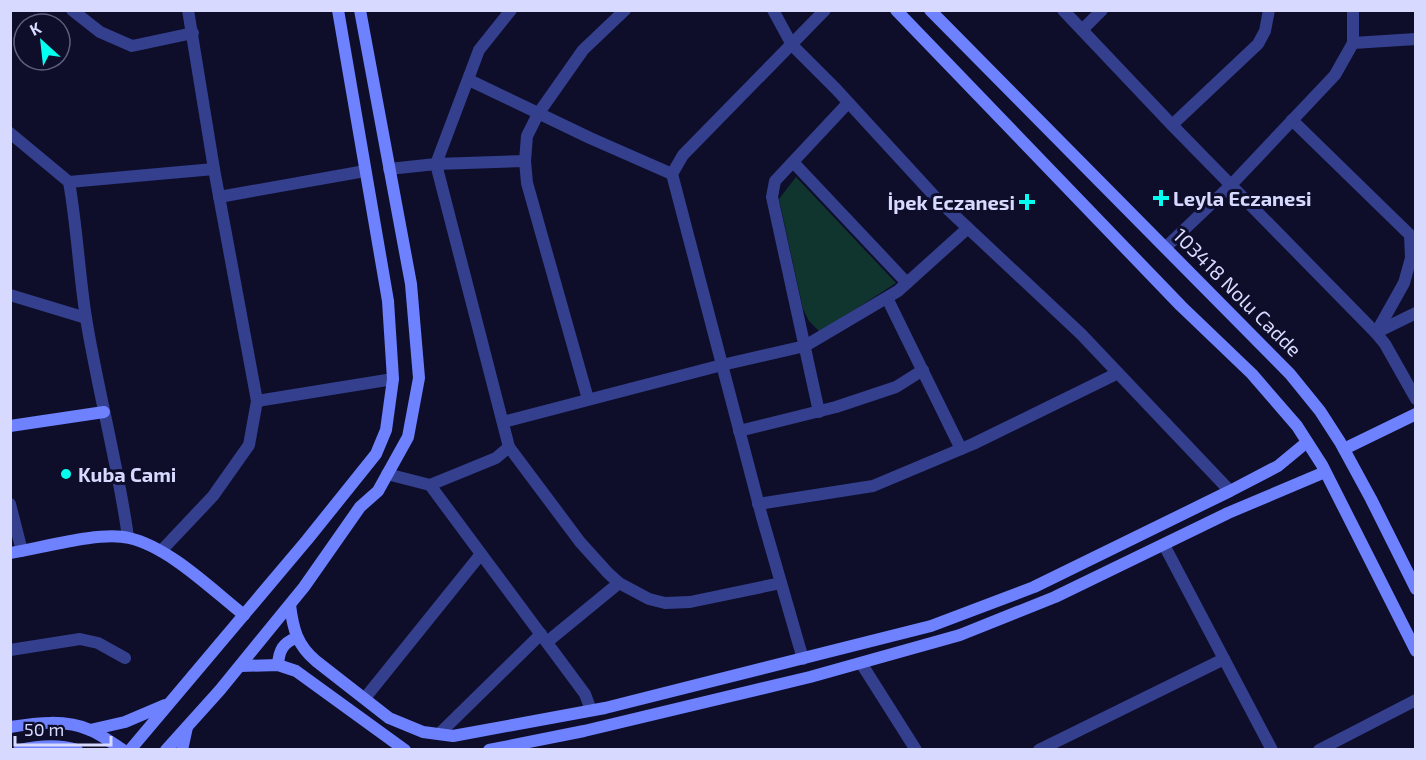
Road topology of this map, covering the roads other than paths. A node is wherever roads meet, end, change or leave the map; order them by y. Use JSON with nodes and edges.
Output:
{"nodes":[{"id":1,"x":72,"y":10,"type":"edge"},
{"id":2,"x":188,"y":10,"type":"edge"},
{"id":3,"x":338,"y":10,"type":"edge"},
{"id":4,"x":360,"y":10,"type":"edge"},
{"id":5,"x":511,"y":10,"type":"edge"},
{"id":6,"x":625,"y":10,"type":"edge"},
{"id":7,"x":772,"y":10,"type":"edge"},
{"id":8,"x":825,"y":10,"type":"edge"},
{"id":9,"x":896,"y":10,"type":"edge"},
{"id":10,"x":930,"y":10,"type":"edge"},
{"id":11,"x":1063,"y":10,"type":"edge"},
{"id":12,"x":1102,"y":10,"type":"edge"},
{"id":13,"x":1269,"y":10,"type":"edge"},
{"id":14,"x":1353,"y":10,"type":"edge"},
{"id":15,"x":1082,"y":30,"type":"junction"},
{"id":16,"x":192,"y":33,"type":"junction"},
{"id":17,"x":1416,"y":39,"type":"edge"},
{"id":18,"x":1353,"y":43,"type":"junction"},
{"id":19,"x":792,"y":45,"type":"junction"},
{"id":20,"x":469,"y":81,"type":"junction"},
{"id":21,"x":848,"y":103,"type":"junction"},
{"id":22,"x":538,"y":114,"type":"junction"},
{"id":23,"x":1292,"y":120,"type":"junction"},
{"id":24,"x":1172,"y":125,"type":"junction"},
{"id":25,"x":10,"y":133,"type":"edge"},
{"id":26,"x":525,"y":160,"type":"junction"},
{"id":27,"x":793,"y":162,"type":"junction"},
{"id":28,"x":436,"y":164,"type":"junction"},
{"id":29,"x":214,"y":169,"type":"junction"},
{"id":30,"x":389,"y":169,"type":"junction"},
{"id":31,"x":365,"y":171,"type":"junction"},
{"id":32,"x":672,"y":174,"type":"junction"},
{"id":33,"x":69,"y":182,"type":"junction"},
{"id":34,"x":1232,"y":184,"type":"junction"},
{"id":35,"x":219,"y":197,"type":"junction"},
{"id":36,"x":968,"y":228,"type":"junction"},
{"id":37,"x":1413,"y":233,"type":"edge"},
{"id":38,"x":1166,"y":247,"type":"junction"},
{"id":39,"x":908,"y":283,"type":"junction"},
{"id":40,"x":10,"y":295,"type":"edge"},
{"id":41,"x":887,"y":298,"type":"junction"},
{"id":42,"x":1416,"y":313,"type":"edge"},
{"id":43,"x":86,"y":318,"type":"junction"},
{"id":44,"x":1376,"y":333,"type":"junction"},
{"id":45,"x":805,"y":346,"type":"junction"},
{"id":46,"x":722,"y":365,"type":"junction"},
{"id":47,"x":922,"y":370,"type":"junction"},
{"id":48,"x":1118,"y":373,"type":"junction"},
{"id":49,"x":393,"y":379,"type":"junction"},
{"id":50,"x":588,"y":399,"type":"junction"},
{"id":51,"x":1416,"y":399,"type":"edge"},
{"id":52,"x":257,"y":401,"type":"junction"},
{"id":53,"x":819,"y":411,"type":"junction"},
{"id":54,"x":104,"y":412,"type":"junction"},
{"id":55,"x":1416,"y":414,"type":"edge"},
{"id":56,"x":503,"y":422,"type":"junction"},
{"id":57,"x":10,"y":426,"type":"edge"},
{"id":58,"x":739,"y":431,"type":"junction"},
{"id":59,"x":1307,"y":442,"type":"junction"},
{"id":60,"x":509,"y":447,"type":"junction"},
{"id":61,"x":961,"y":449,"type":"junction"},
{"id":62,"x":1344,"y":449,"type":"junction"},
{"id":63,"x":1325,"y":472,"type":"junction"},
{"id":64,"x":387,"y":474,"type":"junction"},
{"id":65,"x":430,"y":485,"type":"junction"},
{"id":66,"x":1230,"y":491,"type":"junction"},
{"id":67,"x":10,"y":504,"type":"edge"},
{"id":68,"x":758,"y":504,"type":"junction"},
{"id":69,"x":128,"y":537,"type":"junction"},
{"id":70,"x":1164,"y":544,"type":"junction"},
{"id":71,"x":162,"y":550,"type":"junction"},
{"id":72,"x":16,"y":552,"type":"edge"},
{"id":73,"x":481,"y":554,"type":"junction"},
{"id":74,"x":619,"y":583,"type":"junction"},
{"id":75,"x":781,"y":583,"type":"junction"},
{"id":76,"x":1416,"y":589,"type":"edge"},
{"id":77,"x":290,"y":605,"type":"junction"},
{"id":78,"x":244,"y":615,"type":"junction"},
{"id":79,"x":296,"y":638,"type":"junction"},
{"id":80,"x":544,"y":638,"type":"junction"},
{"id":81,"x":10,"y":650,"type":"edge"},
{"id":82,"x":1416,"y":651,"type":"edge"},
{"id":83,"x":125,"y":658,"type":"dead end"},
{"id":84,"x":803,"y":659,"type":"junction"},
{"id":85,"x":1224,"y":659,"type":"junction"},
{"id":86,"x":861,"y":663,"type":"junction"},
{"id":87,"x":278,"y":664,"type":"junction"},
{"id":88,"x":240,"y":666,"type":"junction"},
{"id":89,"x":366,"y":698,"type":"junction"},
{"id":90,"x":1416,"y":700,"type":"edge"},
{"id":91,"x":168,"y":703,"type":"junction"},
{"id":92,"x":591,"y":710,"type":"junction"},
{"id":93,"x":188,"y":725,"type":"junction"},
{"id":94,"x":10,"y":727,"type":"edge"},
{"id":95,"x":90,"y":730,"type":"junction"},
{"id":96,"x":439,"y":734,"type":"junction"},
{"id":97,"x":19,"y":750,"type":"edge"},
{"id":98,"x":77,"y":750,"type":"edge"},
{"id":99,"x":123,"y":750,"type":"edge"},
{"id":100,"x":130,"y":750,"type":"edge"},
{"id":101,"x":166,"y":750,"type":"edge"},
{"id":102,"x":182,"y":750,"type":"edge"},
{"id":103,"x":405,"y":750,"type":"edge"},
{"id":104,"x":489,"y":750,"type":"edge"},
{"id":105,"x":916,"y":750,"type":"edge"},
{"id":106,"x":1039,"y":750,"type":"edge"},
{"id":107,"x":1272,"y":750,"type":"edge"},
{"id":108,"x":1319,"y":750,"type":"edge"}],
"edges":[{"from":1,"to":16,"type":"street"},
{"from":2,"to":16,"type":"street"},
{"from":3,"to":31,"type":"main road"},
{"from":4,"to":30,"type":"main road"},
{"from":5,"to":20,"type":"street"},
{"from":6,"to":22,"type":"street"},
{"from":7,"to":19,"type":"street"},
{"from":8,"to":19,"type":"street"},
{"from":9,"to":59,"type":"main road"},
{"from":10,"to":38,"type":"main road","name":"103418 Nolu Cadde"},
{"from":11,"to":15,"type":"street"},
{"from":12,"to":15,"type":"street"},
{"from":13,"to":24,"type":"street"},
{"from":14,"to":18,"type":"street"},
{"from":15,"to":24,"type":"street"},
{"from":16,"to":29,"type":"street"},
{"from":17,"to":18,"type":"street"},
{"from":18,"to":23,"type":"street"},
{"from":19,"to":21,"type":"street"},
{"from":19,"to":32,"type":"street"},
{"from":20,"to":22,"type":"street"},
{"from":20,"to":28,"type":"street"},
{"from":21,"to":27,"type":"street"},
{"from":21,"to":36,"type":"street"},
{"from":22,"to":26,"type":"street"},
{"from":22,"to":32,"type":"street"},
{"from":23,"to":34,"type":"street"},
{"from":23,"to":37,"type":"street"},
{"from":24,"to":34,"type":"street"},
{"from":25,"to":33,"type":"street"},
{"from":26,"to":28,"type":"street"},
{"from":26,"to":50,"type":"street"},
{"from":27,"to":39,"type":"street"},
{"from":27,"to":45,"type":"street"},
{"from":28,"to":30,"type":"street"},
{"from":28,"to":56,"type":"street"},
{"from":29,"to":33,"type":"street"},
{"from":29,"to":35,"type":"street"},
{"from":30,"to":64,"type":"main road"},
{"from":31,"to":35,"type":"street"},
{"from":31,"to":49,"type":"main road"},
{"from":32,"to":46,"type":"street"},
{"from":33,"to":43,"type":"street"},
{"from":34,"to":38,"type":"street"},
{"from":34,"to":44,"type":"street"},
{"from":35,"to":52,"type":"street"},
{"from":36,"to":39,"type":"street"},
{"from":36,"to":48,"type":"street"},
{"from":37,"to":44,"type":"street"},
{"from":38,"to":62,"type":"main road","name":"103418 Nolu Cadde"},
{"from":39,"to":41,"type":"street"},
{"from":40,"to":43,"type":"street"},
{"from":41,"to":45,"type":"street"},
{"from":41,"to":47,"type":"street"},
{"from":42,"to":44,"type":"street"},
{"from":43,"to":54,"type":"street"},
{"from":44,"to":51,"type":"street"},
{"from":45,"to":46,"type":"street"},
{"from":45,"to":53,"type":"street"},
{"from":46,"to":50,"type":"street"},
{"from":46,"to":58,"type":"street"},
{"from":47,"to":53,"type":"street"},
{"from":47,"to":61,"type":"street"},
{"from":48,"to":61,"type":"street"},
{"from":48,"to":66,"type":"street"},
{"from":49,"to":52,"type":"street"},
{"from":49,"to":78,"type":"main road"},
{"from":50,"to":56,"type":"street"},
{"from":52,"to":71,"type":"street"},
{"from":53,"to":58,"type":"street"},
{"from":54,"to":57,"type":"main road"},
{"from":54,"to":69,"type":"street"},
{"from":55,"to":62,"type":"main road"},
{"from":56,"to":60,"type":"street"},
{"from":58,"to":68,"type":"street"},
{"from":59,"to":63,"type":"main road"},
{"from":59,"to":66,"type":"main road"},
{"from":60,"to":65,"type":"street"},
{"from":60,"to":74,"type":"street"},
{"from":61,"to":68,"type":"street"},
{"from":62,"to":76,"type":"main road","name":"103418 Nolu Cadde"},
{"from":63,"to":70,"type":"main road"},
{"from":63,"to":82,"type":"main road"},
{"from":64,"to":65,"type":"street"},
{"from":64,"to":77,"type":"main road"},
{"from":65,"to":73,"type":"street"},
{"from":66,"to":84,"type":"main road"},
{"from":67,"to":72,"type":"street"},
{"from":68,"to":75,"type":"street"},
{"from":69,"to":71,"type":"main road"},
{"from":69,"to":72,"type":"main road"},
{"from":70,"to":85,"type":"street"},
{"from":70,"to":86,"type":"main road"},
{"from":71,"to":78,"type":"main road"},
{"from":73,"to":80,"type":"street"},
{"from":73,"to":89,"type":"street"},
{"from":74,"to":75,"type":"street"},
{"from":74,"to":80,"type":"street"},
{"from":75,"to":84,"type":"street"},
{"from":77,"to":79,"type":"main road"},
{"from":77,"to":88,"type":"main road"},
{"from":78,"to":91,"type":"main road"},
{"from":79,"to":87,"type":"main road"},
{"from":79,"to":89,"type":"main road"},
{"from":80,"to":92,"type":"street"},
{"from":80,"to":96,"type":"street"},
{"from":81,"to":83,"type":"street"},
{"from":84,"to":92,"type":"main road"},
{"from":85,"to":106,"type":"street"},
{"from":85,"to":107,"type":"street"},
{"from":86,"to":104,"type":"main road"},
{"from":86,"to":105,"type":"street"},
{"from":87,"to":88,"type":"main road"},
{"from":87,"to":103,"type":"main road"},
{"from":88,"to":93,"type":"main road"},
{"from":89,"to":96,"type":"main road"},
{"from":90,"to":108,"type":"street"},
{"from":91,"to":95,"type":"main road"},
{"from":91,"to":100,"type":"main road"},
{"from":92,"to":96,"type":"main road"},
{"from":93,"to":101,"type":"main road"},
{"from":93,"to":102,"type":"main road"},
{"from":94,"to":95,"type":"main road"},
{"from":95,"to":99,"type":"main road"},
{"from":97,"to":98,"type":"main road"}]}
